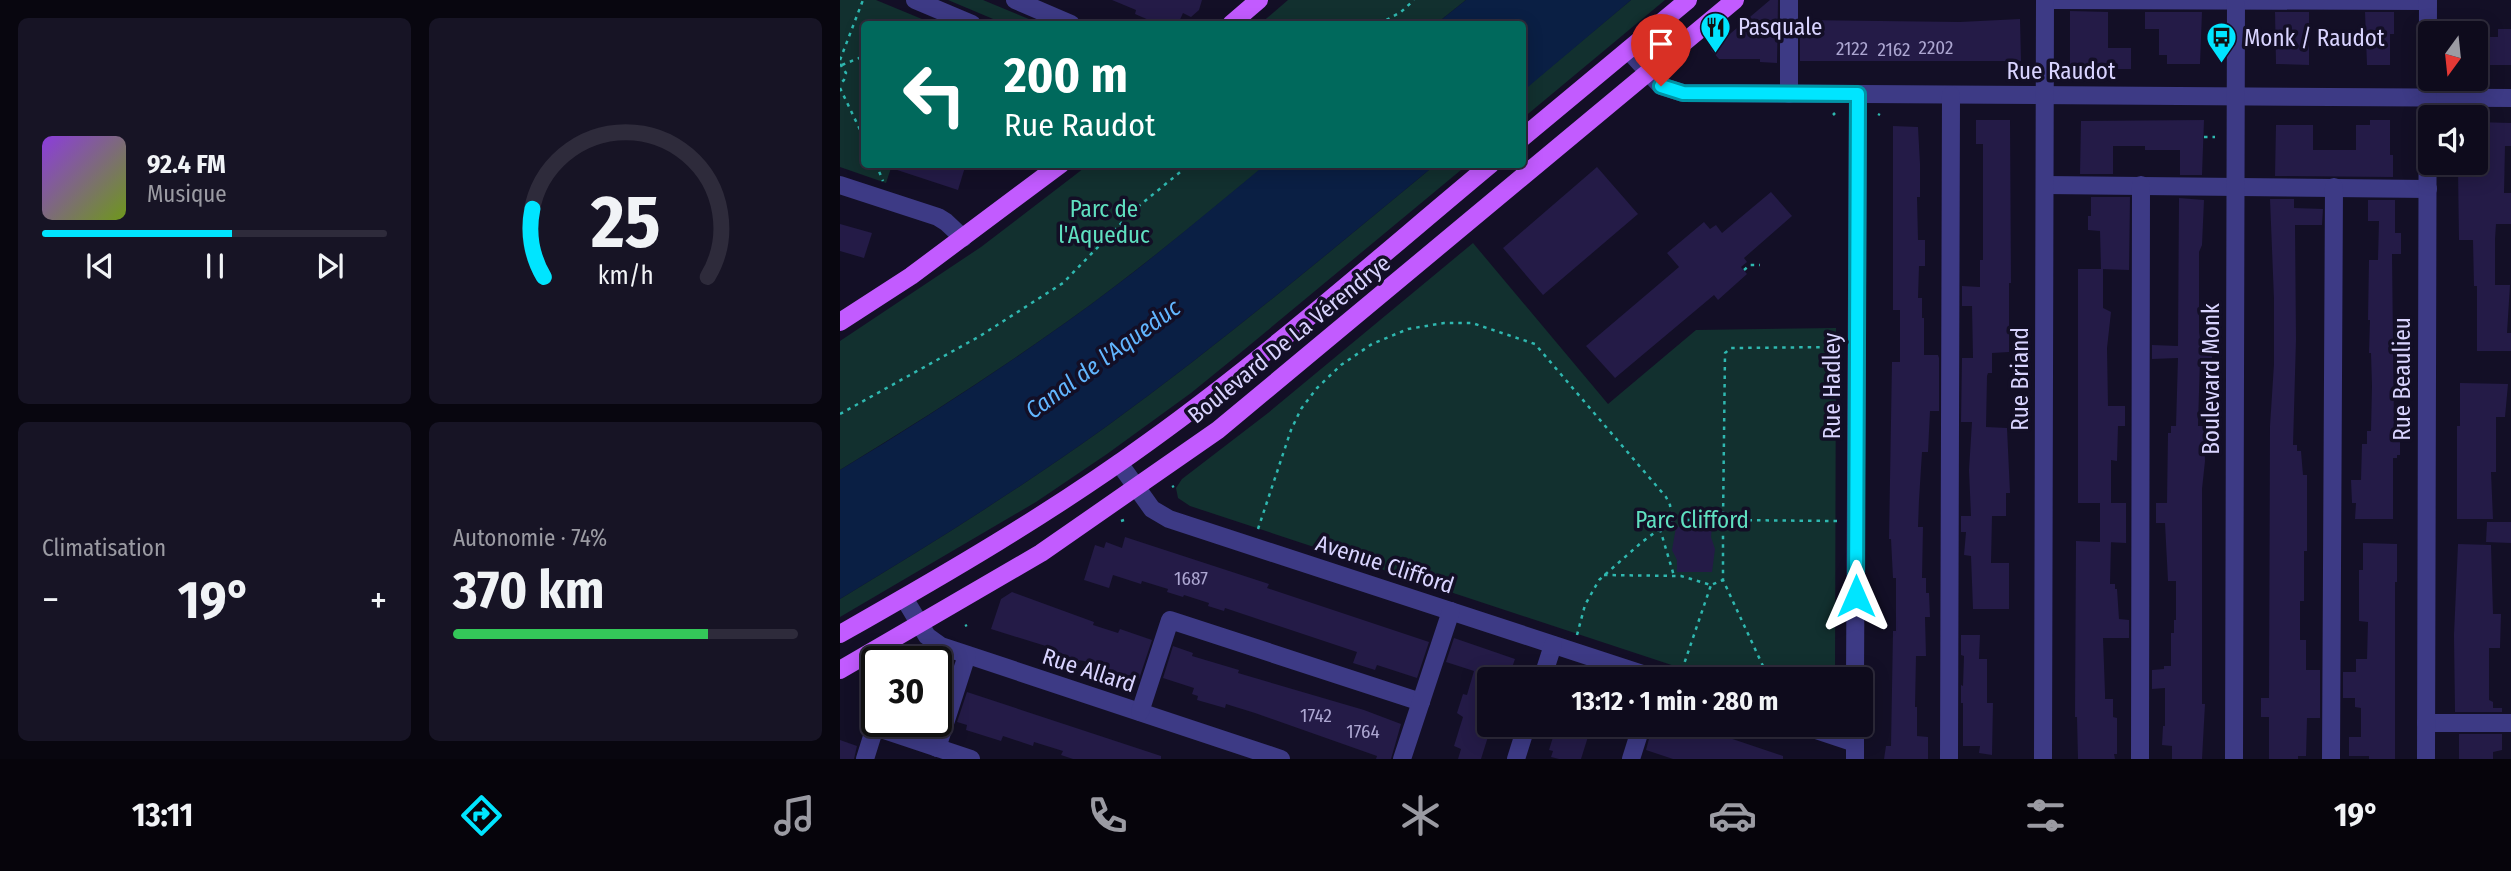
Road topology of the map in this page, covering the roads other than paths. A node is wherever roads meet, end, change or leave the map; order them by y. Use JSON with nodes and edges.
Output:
{"nodes":[{"id":1,"x":915,"y":0,"type":"edge"},
{"id":2,"x":1015,"y":0,"type":"edge"},
{"id":3,"x":1259,"y":0,"type":"edge"},
{"id":4,"x":1688,"y":0,"type":"edge"},
{"id":5,"x":1735,"y":0,"type":"edge"},
{"id":6,"x":1789,"y":0,"type":"edge"},
{"id":7,"x":2045,"y":0,"type":"edge"},
{"id":8,"x":2052,"y":0,"type":"edge"},
{"id":9,"x":2334,"y":0,"type":"edge"},
{"id":10,"x":2140,"y":1,"type":"edge"},
{"id":11,"x":2236,"y":1,"type":"edge"},
{"id":12,"x":2428,"y":1,"type":"edge"},
{"id":13,"x":965,"y":21,"type":"edge"},
{"id":14,"x":1064,"y":21,"type":"edge"},
{"id":15,"x":1234,"y":21,"type":"edge"},
{"id":16,"x":1628,"y":50,"type":"junction"},
{"id":17,"x":1647,"y":72,"type":"junction"},
{"id":18,"x":1788,"y":94,"type":"junction"},
{"id":19,"x":1858,"y":94,"type":"junction"},
{"id":20,"x":1951,"y":94,"type":"junction"},
{"id":21,"x":2046,"y":95,"type":"junction"},
{"id":22,"x":2236,"y":96,"type":"junction"},
{"id":23,"x":2428,"y":97,"type":"junction"},
{"id":24,"x":2511,"y":98,"type":"edge"},
{"id":25,"x":1526,"y":135,"type":"edge"},
{"id":26,"x":1056,"y":168,"type":"edge"},
{"id":27,"x":1485,"y":168,"type":"edge"},
{"id":28,"x":840,"y":185,"type":"edge"},
{"id":29,"x":2045,"y":185,"type":"junction"},
{"id":30,"x":2141,"y":185,"type":"junction"},
{"id":31,"x":2236,"y":186,"type":"junction"},
{"id":32,"x":2334,"y":187,"type":"junction"},
{"id":33,"x":2428,"y":189,"type":"junction"},
{"id":34,"x":963,"y":239,"type":"junction"},
{"id":35,"x":840,"y":322,"type":"edge"},
{"id":36,"x":1119,"y":463,"type":"junction"},
{"id":37,"x":1137,"y":488,"type":"junction"},
{"id":38,"x":904,"y":598,"type":"junction"},
{"id":39,"x":1451,"y":611,"type":"junction"},
{"id":40,"x":920,"y":624,"type":"junction"},
{"id":41,"x":840,"y":634,"type":"edge"},
{"id":42,"x":1553,"y":645,"type":"junction"},
{"id":43,"x":967,"y":655,"type":"junction"},
{"id":44,"x":1546,"y":667,"type":"edge"},
{"id":45,"x":1620,"y":667,"type":"edge"},
{"id":46,"x":1855,"y":667,"type":"edge"},
{"id":47,"x":840,"y":670,"type":"edge"},
{"id":48,"x":1420,"y":702,"type":"junction"},
{"id":49,"x":1140,"y":712,"type":"junction"},
{"id":50,"x":2426,"y":723,"type":"junction"},
{"id":51,"x":2511,"y":723,"type":"edge"},
{"id":52,"x":1523,"y":737,"type":"edge"},
{"id":53,"x":1638,"y":737,"type":"edge"},
{"id":54,"x":937,"y":748,"type":"junction"},
{"id":55,"x":864,"y":759,"type":"edge"},
{"id":56,"x":971,"y":759,"type":"edge"},
{"id":57,"x":1280,"y":759,"type":"edge"},
{"id":58,"x":1402,"y":759,"type":"edge"},
{"id":59,"x":1517,"y":759,"type":"edge"},
{"id":60,"x":1631,"y":759,"type":"edge"},
{"id":61,"x":1949,"y":759,"type":"edge"},
{"id":62,"x":2043,"y":759,"type":"edge"},
{"id":63,"x":2140,"y":759,"type":"edge"},
{"id":64,"x":2234,"y":759,"type":"edge"},
{"id":65,"x":2331,"y":759,"type":"edge"},
{"id":66,"x":2426,"y":759,"type":"edge"}],
"edges":[{"from":1,"to":13,"type":"street"},
{"from":2,"to":14,"type":"street"},
{"from":3,"to":15,"type":"main road"},
{"from":4,"to":16,"type":"main road"},
{"from":5,"to":17,"type":"main road","name":"Boulevard De La Vérendrye"},
{"from":6,"to":18,"type":"street"},
{"from":7,"to":21,"type":"street","name":"Rue Briand"},
{"from":8,"to":10,"type":"street"},
{"from":9,"to":11,"type":"street"},
{"from":9,"to":12,"type":"street"},
{"from":10,"to":11,"type":"street"},
{"from":11,"to":22,"type":"street","name":"Boulevard Monk"},
{"from":12,"to":23,"type":"street","name":"Rue Beaulieu"},
{"from":16,"to":17,"type":"street","name":"Rue Raudot"},
{"from":16,"to":25,"type":"main road"},
{"from":17,"to":18,"type":"street","name":"Rue Raudot"},
{"from":17,"to":37,"type":"main road","name":"Boulevard De La Vérendrye"},
{"from":18,"to":19,"type":"street","name":"Rue Raudot"},
{"from":19,"to":20,"type":"street","name":"Rue Raudot"},
{"from":19,"to":46,"type":"street","name":"Rue Hadley"},
{"from":20,"to":21,"type":"street","name":"Rue Raudot"},
{"from":20,"to":61,"type":"street"},
{"from":21,"to":22,"type":"street","name":"Rue Raudot"},
{"from":21,"to":29,"type":"street","name":"Rue Briand"},
{"from":22,"to":23,"type":"street","name":"Rue Raudot"},
{"from":22,"to":31,"type":"street","name":"Boulevard Monk"},
{"from":23,"to":24,"type":"street","name":"Rue Raudot"},
{"from":23,"to":33,"type":"street","name":"Rue Beaulieu"},
{"from":26,"to":34,"type":"main road"},
{"from":27,"to":36,"type":"main road","name":"Boulevard De La Vérendrye"},
{"from":28,"to":34,"type":"street"},
{"from":29,"to":30,"type":"street"},
{"from":29,"to":62,"type":"street","name":"Rue Briand"},
{"from":30,"to":31,"type":"street"},
{"from":30,"to":63,"type":"street"},
{"from":31,"to":32,"type":"street"},
{"from":31,"to":64,"type":"street","name":"Boulevard Monk"},
{"from":32,"to":33,"type":"street"},
{"from":32,"to":65,"type":"street"},
{"from":33,"to":50,"type":"street","name":"Rue Beaulieu"},
{"from":34,"to":35,"type":"main road"},
{"from":36,"to":37,"type":"street","name":"Avenue Clifford"},
{"from":36,"to":38,"type":"main road","name":"Boulevard De La Vérendrye"},
{"from":37,"to":39,"type":"street","name":"Avenue Clifford"},
{"from":37,"to":40,"type":"main road","name":"Boulevard De La Vérendrye"},
{"from":38,"to":40,"type":"street","name":"Rue Allard"},
{"from":38,"to":41,"type":"main road","name":"Boulevard De La Vérendrye"},
{"from":39,"to":42,"type":"street","name":"Avenue Clifford"},
{"from":39,"to":48,"type":"street"},
{"from":40,"to":43,"type":"street","name":"Rue Allard"},
{"from":40,"to":47,"type":"main road","name":"Boulevard De La Vérendrye"},
{"from":42,"to":44,"type":"street"},
{"from":42,"to":45,"type":"street","name":"Avenue Clifford"},
{"from":43,"to":49,"type":"street","name":"Rue Allard"},
{"from":43,"to":54,"type":"street"},
{"from":48,"to":49,"type":"street"},
{"from":48,"to":58,"type":"street"},
{"from":49,"to":57,"type":"street","name":"Rue Allard"},
{"from":50,"to":51,"type":"street"},
{"from":50,"to":66,"type":"street","name":"Rue Beaulieu"},
{"from":52,"to":59,"type":"street"},
{"from":53,"to":60,"type":"street"},
{"from":54,"to":55,"type":"street"},
{"from":54,"to":56,"type":"street"}]}
